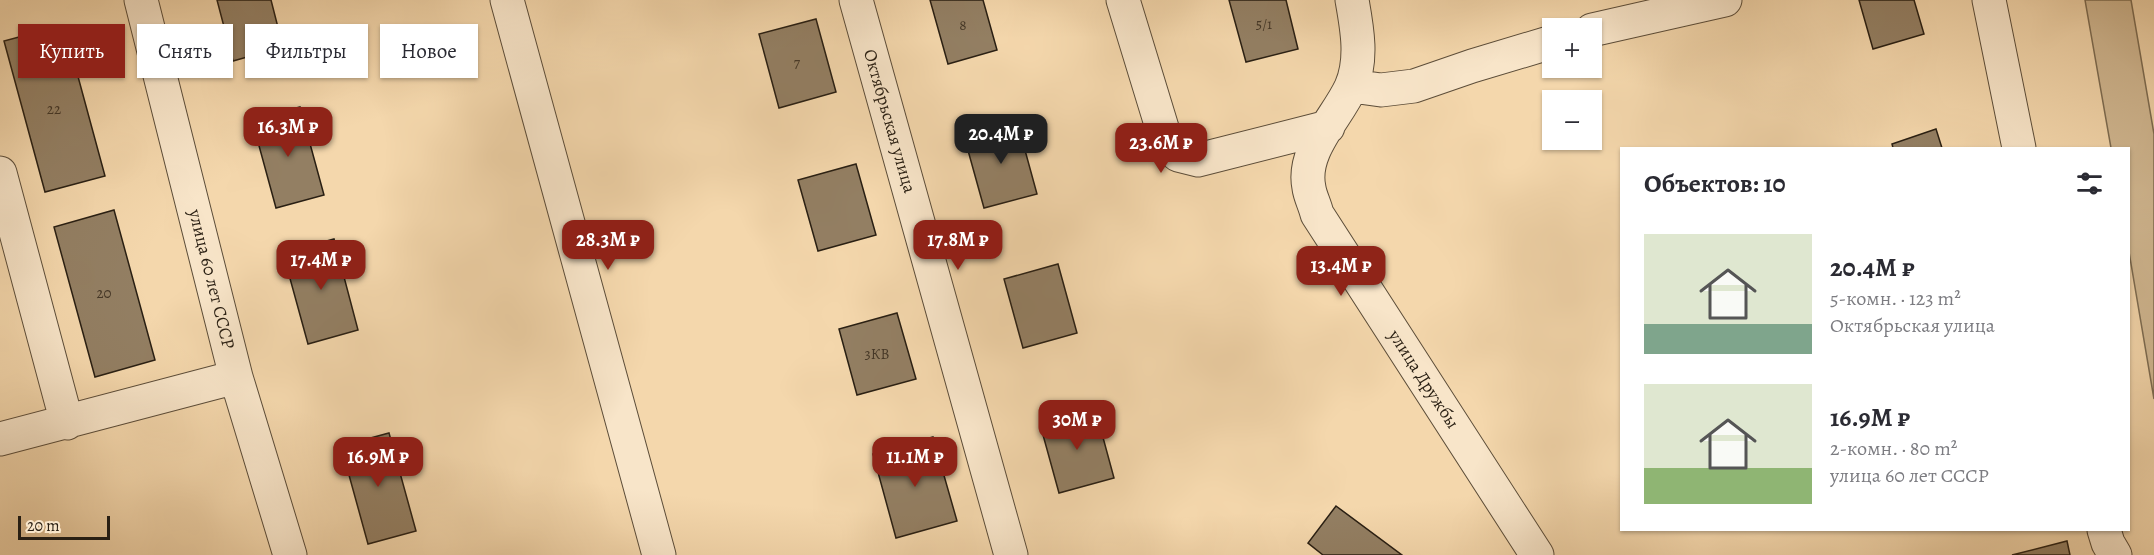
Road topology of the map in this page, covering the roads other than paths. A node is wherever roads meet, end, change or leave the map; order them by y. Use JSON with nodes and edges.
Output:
{"nodes":[{"id":1,"x":141,"y":0,"type":"edge"},
{"id":2,"x":507,"y":0,"type":"edge"},
{"id":3,"x":856,"y":0,"type":"edge"},
{"id":4,"x":1123,"y":0,"type":"edge"},
{"id":5,"x":1352,"y":0,"type":"edge"},
{"id":6,"x":1725,"y":0,"type":"edge"},
{"id":7,"x":1989,"y":0,"type":"edge"},
{"id":8,"x":1602,"y":28,"type":"edge"},
{"id":9,"x":1542,"y":45,"type":"edge"},
{"id":10,"x":1352,"y":86,"type":"junction"},
{"id":11,"x":1328,"y":127,"type":"junction"},
{"id":12,"x":2019,"y":147,"type":"edge"},
{"id":13,"x":0,"y":173,"type":"edge"},
{"id":14,"x":236,"y":377,"type":"junction"},
{"id":15,"x":68,"y":423,"type":"junction"},
{"id":16,"x":0,"y":439,"type":"edge"},
{"id":17,"x":2104,"y":531,"type":"edge"},
{"id":18,"x":290,"y":555,"type":"edge"},
{"id":19,"x":659,"y":555,"type":"edge"},
{"id":20,"x":1011,"y":555,"type":"edge"},
{"id":21,"x":1537,"y":555,"type":"edge"},
{"id":22,"x":2115,"y":555,"type":"edge"}],
"edges":[{"from":1,"to":14,"type":"street","name":"улица 60 лет СССР"},
{"from":2,"to":19,"type":"street"},
{"from":3,"to":20,"type":"street","name":"Октябрьская улица"},
{"from":4,"to":11,"type":"street"},
{"from":5,"to":10,"type":"street","name":"улица Дружбы"},
{"from":6,"to":8,"type":"street"},
{"from":7,"to":12,"type":"street"},
{"from":9,"to":10,"type":"street"},
{"from":10,"to":11,"type":"street","name":"улица Дружбы"},
{"from":11,"to":21,"type":"street","name":"улица Дружбы"},
{"from":13,"to":15,"type":"street"},
{"from":14,"to":15,"type":"street"},
{"from":14,"to":18,"type":"street","name":"улица 60 лет СССР"},
{"from":15,"to":16,"type":"street"},
{"from":17,"to":22,"type":"street"}]}
